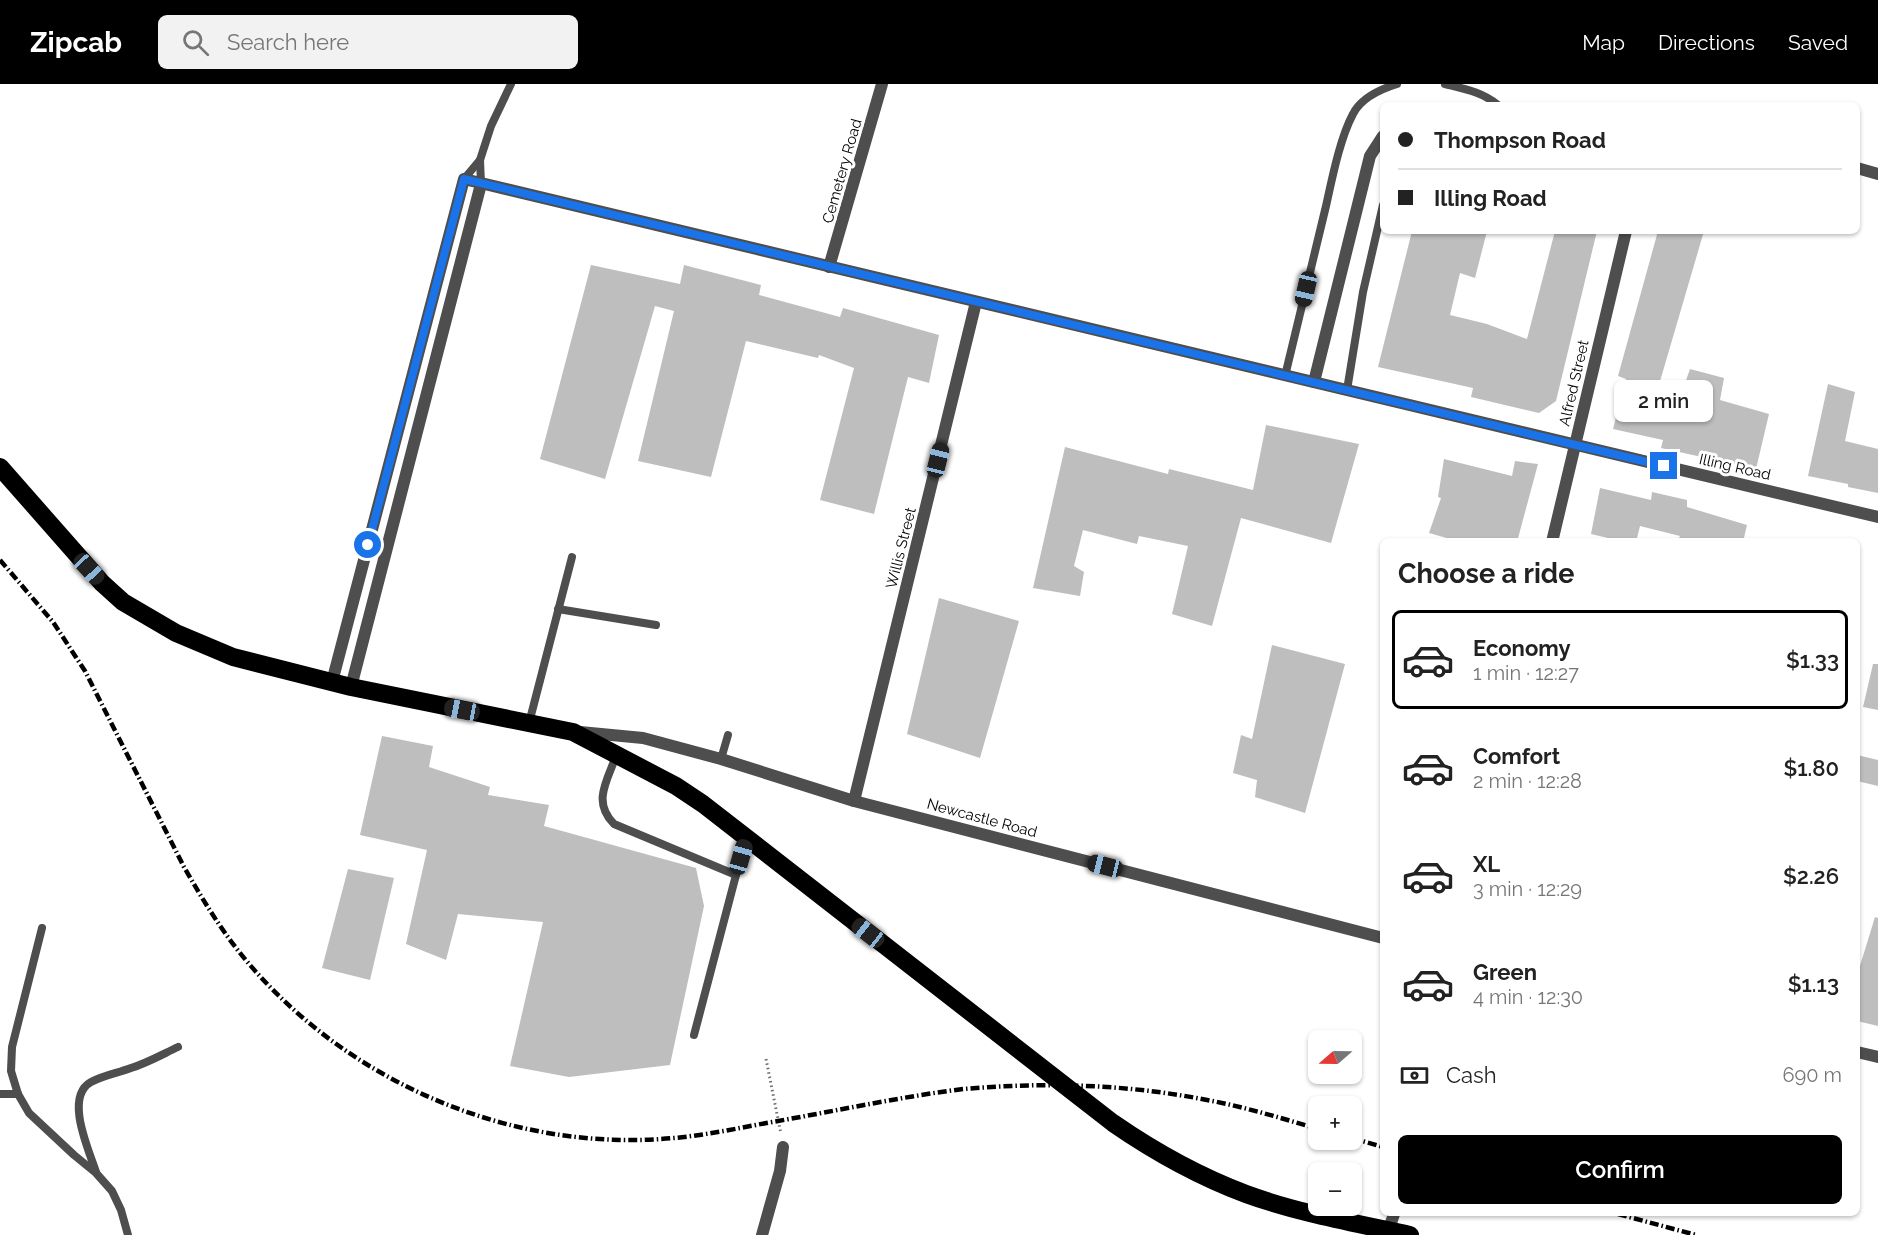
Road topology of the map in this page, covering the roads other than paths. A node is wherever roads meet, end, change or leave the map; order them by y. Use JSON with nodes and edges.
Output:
{"nodes":[{"id":1,"x":511,"y":84,"type":"edge"},
{"id":2,"x":882,"y":84,"type":"edge"},
{"id":3,"x":1397,"y":84,"type":"edge"},
{"id":4,"x":1445,"y":84,"type":"edge"},
{"id":5,"x":1495,"y":102,"type":"edge"},
{"id":6,"x":1380,"y":141,"type":"edge"},
{"id":7,"x":480,"y":160,"type":"junction"},
{"id":8,"x":1860,"y":169,"type":"edge"},
{"id":9,"x":1878,"y":174,"type":"edge"},
{"id":10,"x":464,"y":179,"type":"junction"},
{"id":11,"x":482,"y":184,"type":"junction"},
{"id":12,"x":1380,"y":218,"type":"edge"},
{"id":13,"x":1625,"y":234,"type":"edge"},
{"id":14,"x":830,"y":267,"type":"junction"},
{"id":15,"x":976,"y":302,"type":"junction"},
{"id":16,"x":1285,"y":375,"type":"junction"},
{"id":17,"x":1314,"y":382,"type":"junction"},
{"id":18,"x":1347,"y":390,"type":"junction"},
{"id":19,"x":1575,"y":445,"type":"junction"},
{"id":20,"x":0,"y":466,"type":"edge"},
{"id":21,"x":1878,"y":517,"type":"edge"},
{"id":22,"x":1553,"y":538,"type":"edge"},
{"id":23,"x":572,"y":557,"type":"dead end"},
{"id":24,"x":558,"y":609,"type":"junction"},
{"id":25,"x":656,"y":625,"type":"dead end"},
{"id":26,"x":332,"y":682,"type":"junction"},
{"id":27,"x":351,"y":687,"type":"junction"},
{"id":28,"x":529,"y":723,"type":"junction"},
{"id":29,"x":573,"y":732,"type":"junction"},
{"id":30,"x":728,"y":735,"type":"dead end"},
{"id":31,"x":616,"y":756,"type":"junction"},
{"id":32,"x":720,"y":759,"type":"junction"},
{"id":33,"x":854,"y":801,"type":"junction"},
{"id":34,"x":747,"y":838,"type":"junction"},
{"id":35,"x":736,"y":875,"type":"junction"},
{"id":36,"x":42,"y":928,"type":"dead end"},
{"id":37,"x":1380,"y":937,"type":"edge"},
{"id":38,"x":694,"y":1035,"type":"dead end"},
{"id":39,"x":178,"y":1047,"type":"dead end"},
{"id":40,"x":1860,"y":1053,"type":"edge"},
{"id":41,"x":1878,"y":1057,"type":"edge"},
{"id":42,"x":0,"y":1094,"type":"edge"},
{"id":43,"x":18,"y":1094,"type":"junction"},
{"id":44,"x":783,"y":1147,"type":"dead end"},
{"id":45,"x":96,"y":1173,"type":"junction"},
{"id":46,"x":1390,"y":1226,"type":"edge"},
{"id":47,"x":128,"y":1235,"type":"edge"},
{"id":48,"x":762,"y":1235,"type":"edge"},
{"id":49,"x":1410,"y":1235,"type":"edge"}],
"edges":[{"from":1,"to":7,"type":"lane"},
{"from":2,"to":14,"type":"street","name":"Cemetery Road"},
{"from":3,"to":16,"type":"lane"},
{"from":4,"to":5,"type":"lane"},
{"from":6,"to":17,"type":"street"},
{"from":7,"to":10,"type":"lane"},
{"from":7,"to":11,"type":"lane"},
{"from":8,"to":9,"type":"street"},
{"from":10,"to":11,"type":"street","name":"Illing Road"},
{"from":10,"to":26,"type":"street"},
{"from":11,"to":14,"type":"street","name":"Illing Road"},
{"from":11,"to":27,"type":"street"},
{"from":12,"to":18,"type":"lane"},
{"from":13,"to":19,"type":"street","name":"Alfred Street"},
{"from":14,"to":15,"type":"street","name":"Illing Road"},
{"from":15,"to":16,"type":"street","name":"Illing Road"},
{"from":15,"to":33,"type":"street","name":"Willis Street"},
{"from":16,"to":17,"type":"street","name":"Illing Road"},
{"from":17,"to":18,"type":"street","name":"Illing Road"},
{"from":18,"to":19,"type":"street","name":"Illing Road"},
{"from":19,"to":21,"type":"street","name":"Illing Road"},
{"from":19,"to":22,"type":"street","name":"Alfred Street"},
{"from":20,"to":26,"type":"highway"},
{"from":23,"to":24,"type":"lane"},
{"from":24,"to":25,"type":"lane"},
{"from":24,"to":28,"type":"lane"},
{"from":26,"to":27,"type":"highway"},
{"from":27,"to":28,"type":"highway"},
{"from":28,"to":29,"type":"highway"},
{"from":29,"to":31,"type":"highway"},
{"from":29,"to":32,"type":"street","name":"Newcastle Road"},
{"from":30,"to":32,"type":"lane"},
{"from":31,"to":34,"type":"highway"},
{"from":31,"to":35,"type":"lane"},
{"from":32,"to":33,"type":"street","name":"Newcastle Road"},
{"from":33,"to":37,"type":"street","name":"Newcastle Road"},
{"from":34,"to":35,"type":"lane"},
{"from":34,"to":46,"type":"highway"},
{"from":35,"to":38,"type":"lane"},
{"from":36,"to":43,"type":"lane"},
{"from":39,"to":45,"type":"lane"},
{"from":40,"to":41,"type":"street"},
{"from":42,"to":43,"type":"lane"},
{"from":43,"to":45,"type":"lane"},
{"from":44,"to":48,"type":"street"},
{"from":45,"to":47,"type":"lane"},
{"from":46,"to":49,"type":"highway"}]}
